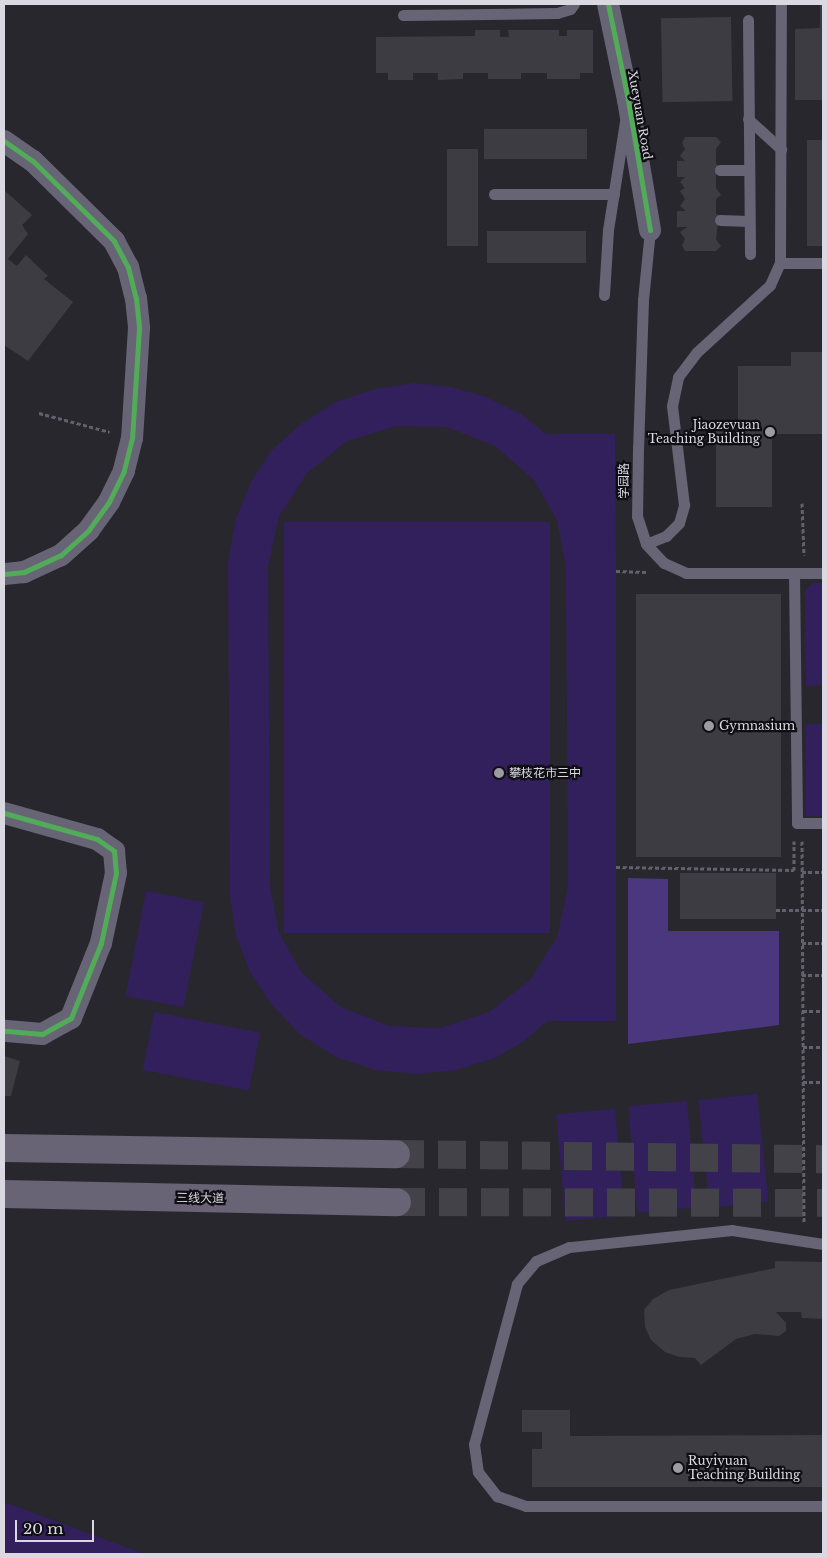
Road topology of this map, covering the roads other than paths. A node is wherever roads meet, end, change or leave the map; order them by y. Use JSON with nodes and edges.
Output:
{"nodes":[{"id":1,"x":574,"y":4,"type":"edge"},
{"id":2,"x":608,"y":4,"type":"edge"},
{"id":3,"x":781,"y":4,"type":"edge"},
{"id":4,"x":403,"y":15,"type":"dead end"},
{"id":5,"x":748,"y":20,"type":"dead end"},
{"id":6,"x":628,"y":100,"type":"junction"},
{"id":7,"x":748,"y":119,"type":"junction"},
{"id":8,"x":4,"y":141,"type":"edge"},
{"id":9,"x":780,"y":149,"type":"junction"},
{"id":10,"x":720,"y":170,"type":"dead end"},
{"id":11,"x":749,"y":170,"type":"junction"},
{"id":12,"x":494,"y":194,"type":"dead end"},
{"id":13,"x":614,"y":194,"type":"junction"},
{"id":14,"x":720,"y":220,"type":"dead end"},
{"id":15,"x":749,"y":221,"type":"junction"},
{"id":16,"x":650,"y":230,"type":"joint"},
{"id":17,"x":750,"y":254,"type":"dead end"},
{"id":18,"x":780,"y":263,"type":"junction"},
{"id":19,"x":823,"y":263,"type":"edge"},
{"id":20,"x":604,"y":295,"type":"dead end"},
{"id":21,"x":646,"y":544,"type":"junction"},
{"id":22,"x":4,"y":574,"type":"edge"},
{"id":23,"x":799,"y":574,"type":"junction"},
{"id":24,"x":823,"y":574,"type":"edge"},
{"id":25,"x":4,"y":813,"type":"edge"},
{"id":26,"x":823,"y":823,"type":"edge"},
{"id":27,"x":4,"y":1031,"type":"edge"},
{"id":28,"x":4,"y":1148,"type":"edge"},
{"id":29,"x":396,"y":1154,"type":"tunnel mouth"},
{"id":30,"x":4,"y":1194,"type":"edge"},
{"id":31,"x":397,"y":1202,"type":"tunnel mouth"},
{"id":32,"x":823,"y":1244,"type":"edge"},
{"id":33,"x":823,"y":1506,"type":"edge"}],
"edges":[{"from":1,"to":4,"type":"lane"},
{"from":2,"to":6,"type":"street","name":"Xueyuan Road"},
{"from":3,"to":9,"type":"lane"},
{"from":5,"to":7,"type":"lane"},
{"from":6,"to":13,"type":"lane"},
{"from":6,"to":16,"type":"street","name":"Xueyuan Road"},
{"from":7,"to":9,"type":"lane"},
{"from":7,"to":11,"type":"lane"},
{"from":8,"to":22,"type":"street"},
{"from":9,"to":18,"type":"lane"},
{"from":10,"to":11,"type":"lane"},
{"from":11,"to":15,"type":"lane"},
{"from":12,"to":13,"type":"lane"},
{"from":13,"to":20,"type":"lane"},
{"from":14,"to":15,"type":"lane"},
{"from":15,"to":17,"type":"lane"},
{"from":16,"to":21,"type":"lane","name":"学园路"},
{"from":18,"to":19,"type":"lane"},
{"from":18,"to":21,"type":"lane"},
{"from":21,"to":23,"type":"lane","name":"学园路"},
{"from":23,"to":24,"type":"lane","name":"学园路"},
{"from":23,"to":26,"type":"lane"},
{"from":25,"to":27,"type":"street"},
{"from":28,"to":29,"type":"main road"},
{"from":30,"to":31,"type":"main road","name":"三线大道"},
{"from":32,"to":33,"type":"lane"}]}
